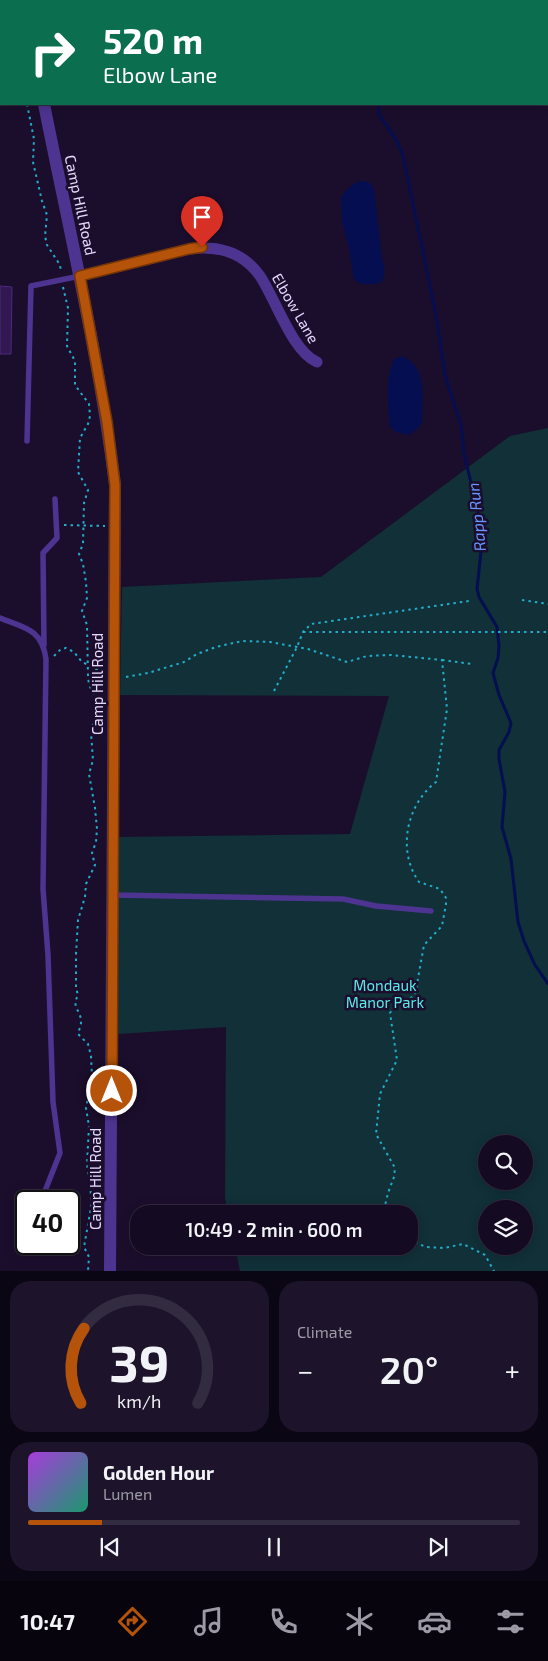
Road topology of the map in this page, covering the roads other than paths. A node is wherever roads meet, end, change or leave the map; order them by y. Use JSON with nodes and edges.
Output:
{"nodes":[{"id":1,"x":44,"y":105,"type":"edge"},
{"id":2,"x":80,"y":276,"type":"junction"},
{"id":3,"x":317,"y":362,"type":"dead end"},
{"id":4,"x":27,"y":441,"type":"dead end"},
{"id":5,"x":55,"y":498,"type":"dead end"},
{"id":6,"x":0,"y":618,"type":"edge"},
{"id":7,"x":44,"y":647,"type":"junction"},
{"id":8,"x":112,"y":895,"type":"junction"},
{"id":9,"x":431,"y":911,"type":"dead end"},
{"id":10,"x":45,"y":1190,"type":"edge"},
{"id":11,"x":110,"y":1271,"type":"edge"}],
"edges":[{"from":1,"to":2,"type":"street","name":"Camp Hill Road"},
{"from":2,"to":3,"type":"street","name":"Elbow Lane"},
{"from":2,"to":4,"type":"lane"},
{"from":2,"to":8,"type":"street","name":"Camp Hill Road"},
{"from":5,"to":7,"type":"lane"},
{"from":6,"to":7,"type":"lane"},
{"from":7,"to":10,"type":"lane"},
{"from":8,"to":9,"type":"lane"},
{"from":8,"to":11,"type":"street","name":"Camp Hill Road"}]}
